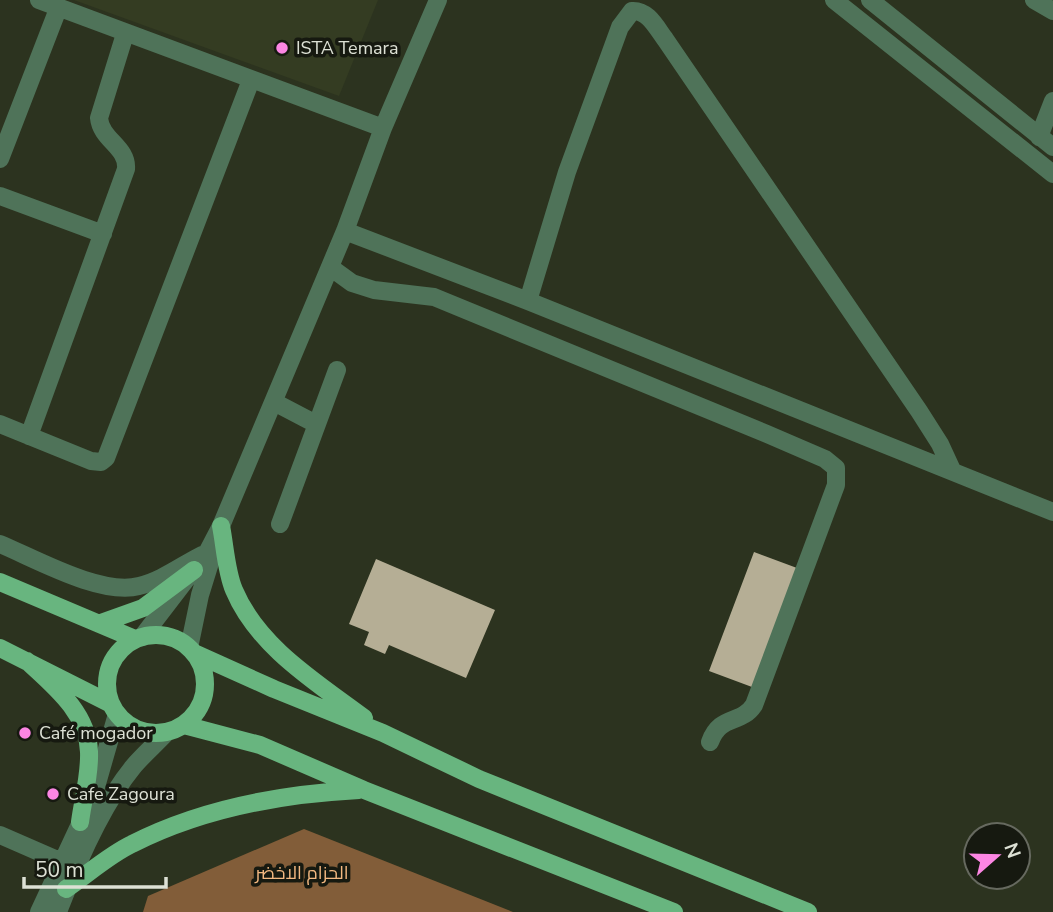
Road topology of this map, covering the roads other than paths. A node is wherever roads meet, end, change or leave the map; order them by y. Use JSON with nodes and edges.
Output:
{"nodes":[{"id":1,"x":39,"y":0,"type":"edge"},
{"id":2,"x":438,"y":0,"type":"edge"},
{"id":3,"x":834,"y":0,"type":"edge"},
{"id":4,"x":870,"y":0,"type":"edge"},
{"id":5,"x":1034,"y":0,"type":"edge"},
{"id":6,"x":58,"y":9,"type":"junction"},
{"id":7,"x":1053,"y":11,"type":"edge"},
{"id":8,"x":125,"y":34,"type":"junction"},
{"id":9,"x":251,"y":80,"type":"junction"},
{"id":10,"x":1053,"y":101,"type":"edge"},
{"id":11,"x":383,"y":128,"type":"junction"},
{"id":12,"x":1046,"y":142,"type":"edge"},
{"id":13,"x":0,"y":159,"type":"edge"},
{"id":14,"x":1053,"y":174,"type":"edge"},
{"id":15,"x":0,"y":195,"type":"edge"},
{"id":16,"x":345,"y":231,"type":"junction"},
{"id":17,"x":103,"y":234,"type":"junction"},
{"id":18,"x":330,"y":268,"type":"junction"},
{"id":19,"x":528,"y":301,"type":"junction"},
{"id":20,"x":337,"y":370,"type":"dead end"},
{"id":21,"x":274,"y":402,"type":"junction"},
{"id":22,"x":0,"y":424,"type":"edge"},
{"id":23,"x":316,"y":424,"type":"junction"},
{"id":24,"x":29,"y":436,"type":"junction"},
{"id":25,"x":952,"y":470,"type":"junction"},
{"id":26,"x":1053,"y":512,"type":"edge"},
{"id":27,"x":280,"y":524,"type":"dead end"},
{"id":28,"x":221,"y":526,"type":"junction"},
{"id":29,"x":0,"y":544,"type":"edge"},
{"id":30,"x":208,"y":551,"type":"junction"},
{"id":31,"x":194,"y":570,"type":"junction"},
{"id":32,"x":0,"y":582,"type":"edge"},
{"id":33,"x":101,"y":624,"type":"junction"},
{"id":34,"x":138,"y":638,"type":"junction"},
{"id":35,"x":0,"y":648,"type":"edge"},
{"id":36,"x":191,"y":650,"type":"junction"},
{"id":37,"x":27,"y":661,"type":"junction"},
{"id":38,"x":114,"y":709,"type":"junction"},
{"id":39,"x":184,"y":725,"type":"junction"},
{"id":40,"x":167,"y":732,"type":"junction"},
{"id":41,"x":383,"y":733,"type":"junction"},
{"id":42,"x":710,"y":742,"type":"dead end"},
{"id":43,"x":364,"y":790,"type":"junction"},
{"id":44,"x":80,"y":822,"type":"junction"},
{"id":45,"x":0,"y":835,"type":"edge"},
{"id":46,"x":62,"y":862,"type":"junction"},
{"id":47,"x":66,"y":889,"type":"junction"},
{"id":48,"x":39,"y":912,"type":"edge"},
{"id":49,"x":58,"y":912,"type":"edge"},
{"id":50,"x":674,"y":912,"type":"edge"},
{"id":51,"x":808,"y":912,"type":"edge"}],
"edges":[{"from":1,"to":6,"type":"street"},
{"from":2,"to":11,"type":"street"},
{"from":3,"to":14,"type":"street"},
{"from":4,"to":12,"type":"street"},
{"from":5,"to":7,"type":"street"},
{"from":6,"to":8,"type":"street"},
{"from":6,"to":13,"type":"street"},
{"from":8,"to":9,"type":"street"},
{"from":8,"to":17,"type":"street"},
{"from":9,"to":11,"type":"street"},
{"from":9,"to":24,"type":"street"},
{"from":10,"to":12,"type":"street"},
{"from":11,"to":16,"type":"street"},
{"from":15,"to":17,"type":"street"},
{"from":16,"to":18,"type":"street"},
{"from":16,"to":19,"type":"street"},
{"from":17,"to":24,"type":"street"},
{"from":18,"to":21,"type":"street"},
{"from":18,"to":42,"type":"street"},
{"from":19,"to":25,"type":"street"},
{"from":19,"to":25,"type":"street"},
{"from":20,"to":23,"type":"street"},
{"from":21,"to":23,"type":"street"},
{"from":21,"to":28,"type":"street"},
{"from":22,"to":24,"type":"street"},
{"from":23,"to":27,"type":"street"},
{"from":25,"to":26,"type":"street"},
{"from":28,"to":30,"type":"street"},
{"from":28,"to":36,"type":"street"},
{"from":28,"to":41,"type":"main road"},
{"from":29,"to":30,"type":"street"},
{"from":30,"to":31,"type":"street"},
{"from":31,"to":33,"type":"main road"},
{"from":31,"to":34,"type":"street"},
{"from":32,"to":33,"type":"main road"},
{"from":33,"to":34,"type":"main road"},
{"from":34,"to":36,"type":"main road"},
{"from":34,"to":38,"type":"main road"},
{"from":35,"to":37,"type":"main road"},
{"from":36,"to":39,"type":"main road"},
{"from":36,"to":41,"type":"main road"},
{"from":37,"to":38,"type":"main road"},
{"from":37,"to":44,"type":"main road"},
{"from":38,"to":40,"type":"main road"},
{"from":38,"to":44,"type":"street"},
{"from":39,"to":40,"type":"main road"},
{"from":39,"to":43,"type":"main road"},
{"from":40,"to":47,"type":"street"},
{"from":41,"to":51,"type":"main road"},
{"from":43,"to":47,"type":"main road"},
{"from":43,"to":50,"type":"main road"},
{"from":44,"to":46,"type":"street"},
{"from":45,"to":46,"type":"street"},
{"from":46,"to":48,"type":"street"},
{"from":47,"to":49,"type":"street"}]}
